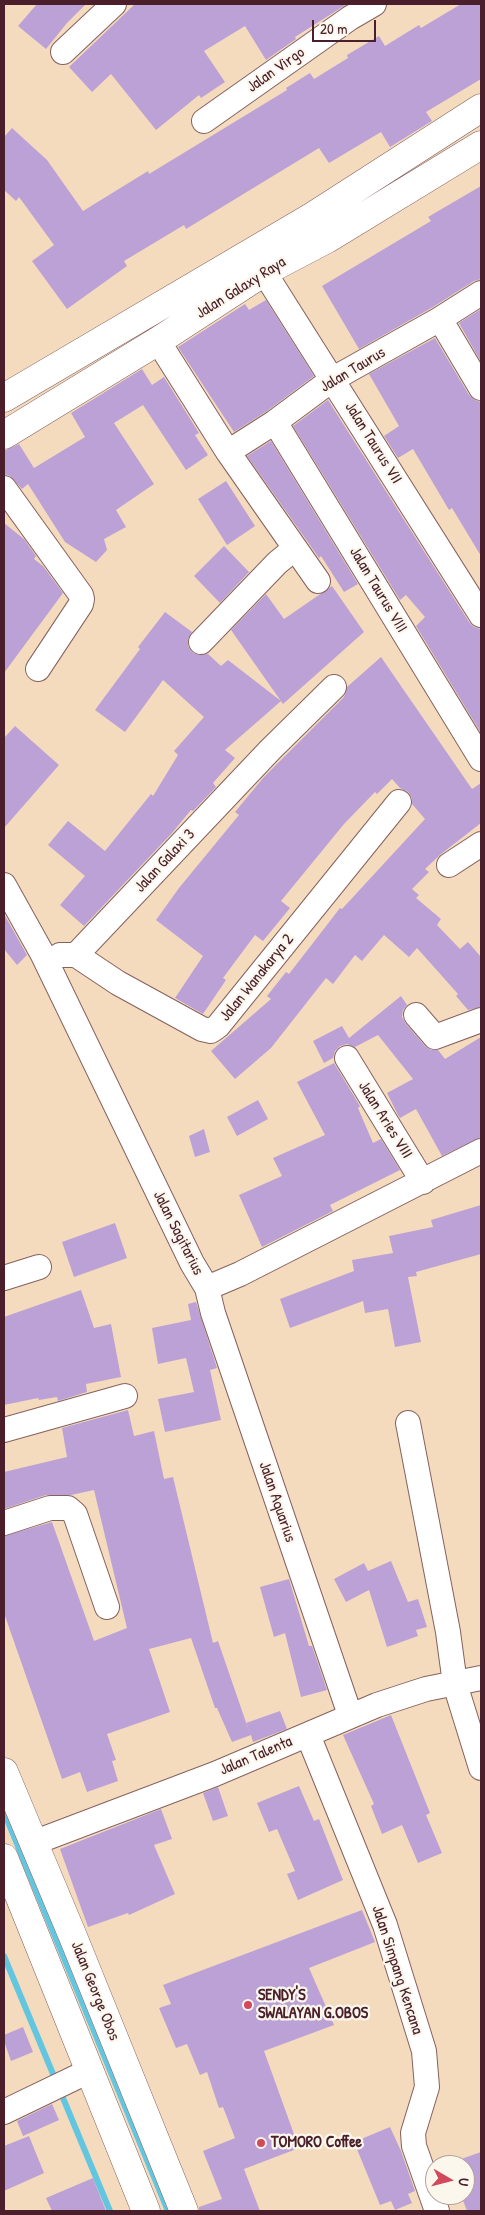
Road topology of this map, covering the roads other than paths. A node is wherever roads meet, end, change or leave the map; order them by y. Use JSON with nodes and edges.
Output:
{"nodes":[{"id":1,"x":114,"y":4,"type":"edge"},
{"id":2,"x":374,"y":4,"type":"edge"},
{"id":3,"x":346,"y":11,"type":"edge"},
{"id":4,"x":63,"y":52,"type":"dead end"},
{"id":5,"x":481,"y":108,"type":"edge"},
{"id":6,"x":204,"y":121,"type":"dead end"},
{"id":7,"x":481,"y":145,"type":"edge"},
{"id":8,"x":313,"y":216,"type":"junction"},
{"id":9,"x":327,"y":239,"type":"junction"},
{"id":10,"x":264,"y":272,"type":"junction"},
{"id":11,"x":481,"y":293,"type":"edge"},
{"id":12,"x":440,"y":319,"type":"junction"},
{"id":13,"x":158,"y":341,"type":"junction"},
{"id":14,"x":334,"y":379,"type":"junction"},
{"id":15,"x":481,"y":388,"type":"edge"},
{"id":16,"x":4,"y":398,"type":"edge"},
{"id":17,"x":275,"y":422,"type":"junction"},
{"id":18,"x":4,"y":435,"type":"edge"},
{"id":19,"x":228,"y":452,"type":"junction"},
{"id":20,"x":4,"y":488,"type":"edge"},
{"id":21,"x":294,"y":549,"type":"junction"},
{"id":22,"x":318,"y":581,"type":"dead end"},
{"id":23,"x":481,"y":615,"type":"edge"},
{"id":24,"x":201,"y":642,"type":"dead end"},
{"id":25,"x":38,"y":669,"type":"dead end"},
{"id":26,"x":334,"y":686,"type":"dead end"},
{"id":27,"x":481,"y":759,"type":"edge"},
{"id":28,"x":398,"y":802,"type":"dead end"},
{"id":29,"x":481,"y":844,"type":"edge"},
{"id":30,"x":449,"y":865,"type":"dead end"},
{"id":31,"x":4,"y":885,"type":"edge"},
{"id":32,"x":43,"y":955,"type":"junction"},
{"id":33,"x":76,"y":956,"type":"junction"},
{"id":34,"x":416,"y":1015,"type":"dead end"},
{"id":35,"x":481,"y":1020,"type":"edge"},
{"id":36,"x":347,"y":1058,"type":"dead end"},
{"id":37,"x":481,"y":1151,"type":"edge"},
{"id":38,"x":423,"y":1182,"type":"junction"},
{"id":39,"x":40,"y":1266,"type":"dead end"},
{"id":40,"x":4,"y":1278,"type":"edge"},
{"id":41,"x":207,"y":1288,"type":"junction"},
{"id":42,"x":125,"y":1396,"type":"dead end"},
{"id":43,"x":408,"y":1423,"type":"dead end"},
{"id":44,"x":4,"y":1430,"type":"edge"},
{"id":45,"x":4,"y":1523,"type":"edge"},
{"id":46,"x":107,"y":1607,"type":"dead end"},
{"id":47,"x":481,"y":1678,"type":"edge"},
{"id":48,"x":454,"y":1684,"type":"junction"},
{"id":49,"x":350,"y":1715,"type":"junction"},
{"id":50,"x":308,"y":1735,"type":"junction"},
{"id":51,"x":481,"y":1768,"type":"edge"},
{"id":52,"x":4,"y":1772,"type":"edge"},
{"id":53,"x":33,"y":1843,"type":"junction"},
{"id":54,"x":4,"y":1858,"type":"edge"},
{"id":55,"x":9,"y":1885,"type":"edge"},
{"id":56,"x":89,"y":2071,"type":"junction"},
{"id":57,"x":4,"y":2112,"type":"edge"},
{"id":58,"x":143,"y":2210,"type":"edge"},
{"id":59,"x":184,"y":2211,"type":"edge"},
{"id":60,"x":437,"y":2211,"type":"edge"}],
"edges":[{"from":1,"to":4,"type":"street"},
{"from":2,"to":3,"type":"street","name":"Jalan Virgo"},
{"from":3,"to":6,"type":"street","name":"Jalan Virgo"},
{"from":5,"to":8,"type":"street","name":"Jalan Galaxy Raya"},
{"from":7,"to":9,"type":"street","name":"Jalan Galaxy Raya"},
{"from":8,"to":9,"type":"street"},
{"from":8,"to":16,"type":"street","name":"Jalan Galaxy Raya"},
{"from":9,"to":10,"type":"street","name":"Jalan Galaxy Raya"},
{"from":10,"to":13,"type":"street","name":"Jalan Galaxy Raya"},
{"from":10,"to":14,"type":"street","name":"Jalan Taurus VII"},
{"from":11,"to":12,"type":"street","name":"Jalan Taurus"},
{"from":12,"to":14,"type":"street","name":"Jalan Taurus"},
{"from":12,"to":15,"type":"street"},
{"from":13,"to":18,"type":"street","name":"Jalan Galaxy Raya"},
{"from":13,"to":19,"type":"street"},
{"from":14,"to":17,"type":"street","name":"Jalan Taurus"},
{"from":14,"to":23,"type":"street","name":"Jalan Taurus VII"},
{"from":17,"to":19,"type":"street","name":"Jalan Taurus"},
{"from":17,"to":27,"type":"street","name":"Jalan Taurus VIII"},
{"from":19,"to":21,"type":"street"},
{"from":20,"to":25,"type":"street"},
{"from":21,"to":22,"type":"street"},
{"from":21,"to":24,"type":"street"},
{"from":26,"to":33,"type":"street","name":"Jalan Galaxi 3"},
{"from":28,"to":33,"type":"street","name":"Jalan Wanakarya 2"},
{"from":29,"to":30,"type":"street"},
{"from":31,"to":32,"type":"street"},
{"from":32,"to":33,"type":"street"},
{"from":32,"to":41,"type":"street","name":"Jalan Sagitarius"},
{"from":34,"to":35,"type":"street"},
{"from":36,"to":38,"type":"street","name":"Jalan Aries VIII"},
{"from":37,"to":38,"type":"street","name":"Jalan Sagitarius"},
{"from":38,"to":41,"type":"street","name":"Jalan Sagitarius"},
{"from":39,"to":40,"type":"street"},
{"from":41,"to":49,"type":"street","name":"Jalan Aquarius"},
{"from":42,"to":44,"type":"street"},
{"from":43,"to":48,"type":"street"},
{"from":45,"to":46,"type":"street"},
{"from":47,"to":48,"type":"street","name":"Jalan Talenta"},
{"from":48,"to":49,"type":"street","name":"Jalan Talenta"},
{"from":48,"to":51,"type":"street"},
{"from":49,"to":50,"type":"street","name":"Jalan Talenta"},
{"from":50,"to":53,"type":"street","name":"Jalan Talenta"},
{"from":50,"to":60,"type":"street","name":"Jalan Simpang Kencana"},
{"from":52,"to":53,"type":"street","name":"Jalan George Obos"},
{"from":53,"to":59,"type":"street","name":"Jalan George Obos"},
{"from":54,"to":55,"type":"street"},
{"from":55,"to":56,"type":"street"},
{"from":56,"to":57,"type":"street"},
{"from":56,"to":58,"type":"street"}]}
